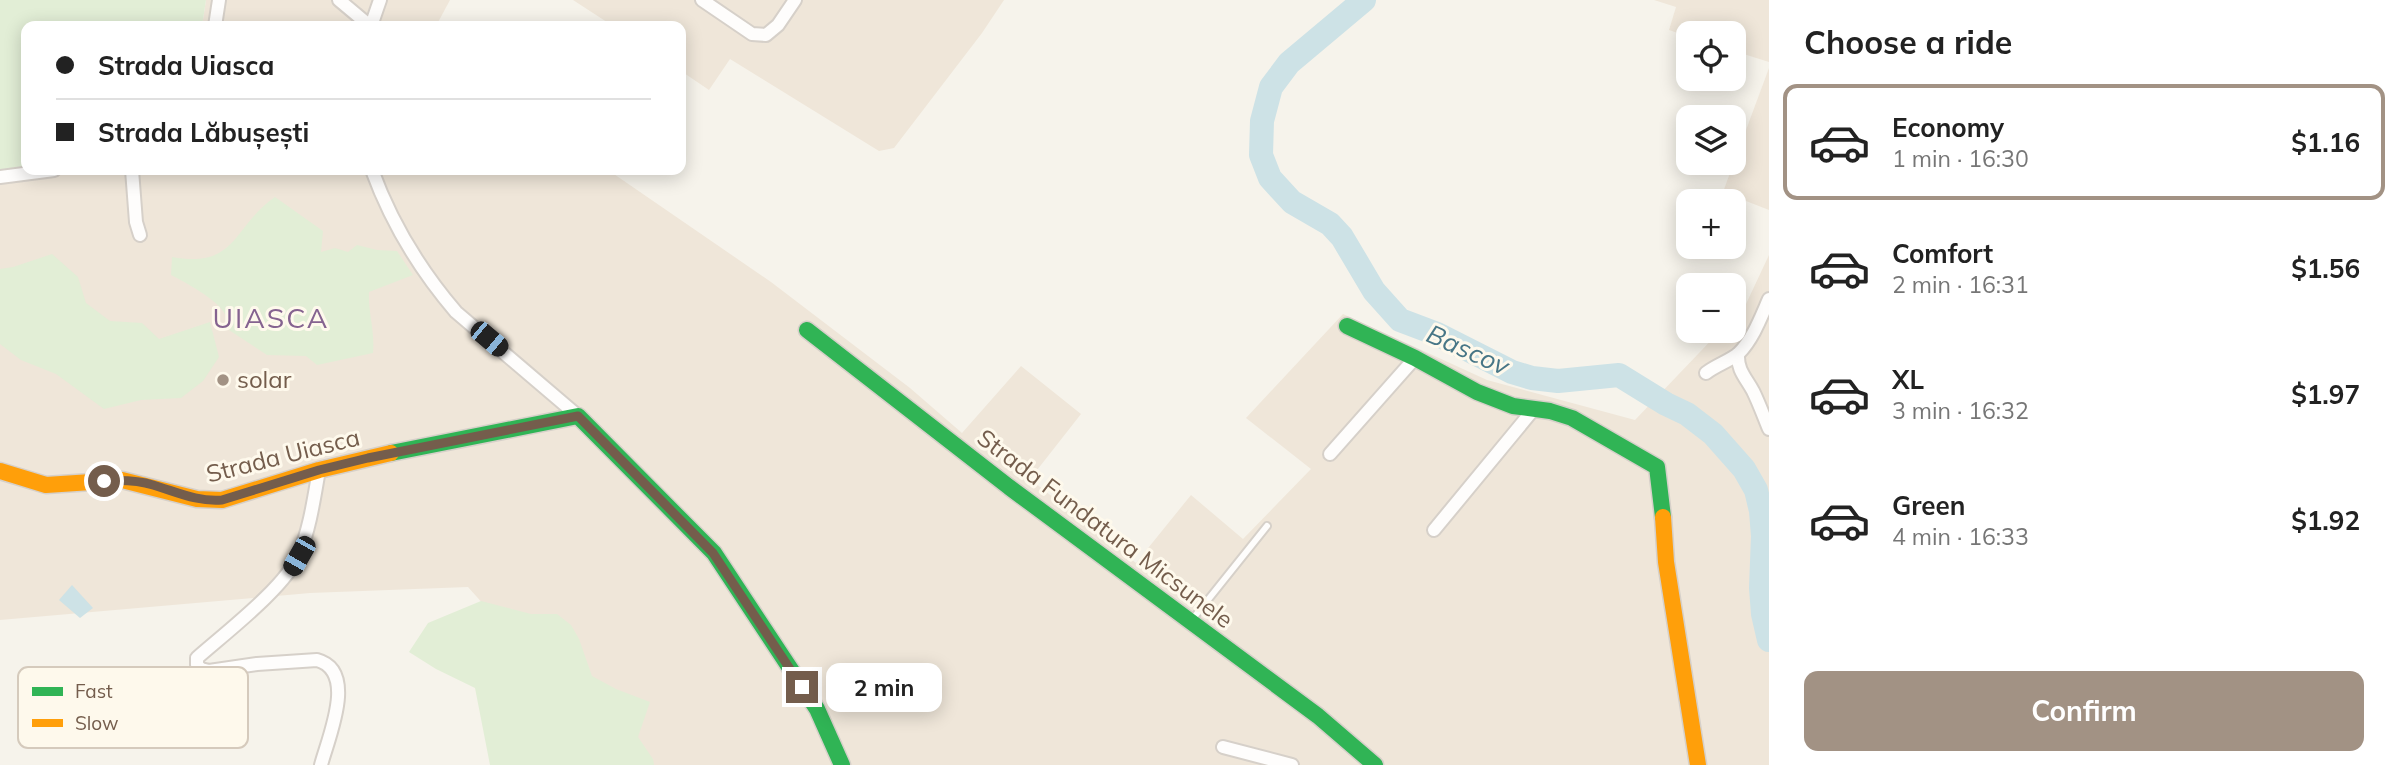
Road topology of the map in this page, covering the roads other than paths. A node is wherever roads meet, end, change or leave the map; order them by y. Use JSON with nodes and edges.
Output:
{"nodes":[{"id":1,"x":219,"y":0,"type":"edge"},
{"id":2,"x":339,"y":0,"type":"edge"},
{"id":3,"x":380,"y":0,"type":"edge"},
{"id":4,"x":702,"y":0,"type":"edge"},
{"id":5,"x":795,"y":0,"type":"edge"},
{"id":6,"x":216,"y":21,"type":"edge"},
{"id":7,"x":365,"y":21,"type":"edge"},
{"id":8,"x":373,"y":21,"type":"edge"},
{"id":9,"x":21,"y":174,"type":"edge"},
{"id":10,"x":132,"y":175,"type":"edge"},
{"id":11,"x":374,"y":175,"type":"edge"},
{"id":12,"x":0,"y":177,"type":"edge"},
{"id":13,"x":140,"y":235,"type":"dead end"},
{"id":14,"x":1769,"y":299,"type":"edge"},
{"id":15,"x":1347,"y":326,"type":"dead end"},
{"id":16,"x":807,"y":330,"type":"dead end"},
{"id":17,"x":1738,"y":354,"type":"junction"},
{"id":18,"x":1415,"y":358,"type":"junction"},
{"id":19,"x":1706,"y":373,"type":"dead end"},
{"id":20,"x":1533,"y":410,"type":"junction"},
{"id":21,"x":578,"y":416,"type":"junction"},
{"id":22,"x":1769,"y":429,"type":"edge"},
{"id":23,"x":1330,"y":454,"type":"dead end"},
{"id":24,"x":319,"y":470,"type":"junction"},
{"id":25,"x":0,"y":471,"type":"edge"},
{"id":26,"x":1267,"y":526,"type":"dead end"},
{"id":27,"x":1434,"y":530,"type":"dead end"},
{"id":28,"x":1190,"y":622,"type":"junction"},
{"id":29,"x":199,"y":667,"type":"edge"},
{"id":30,"x":241,"y":667,"type":"edge"},
{"id":31,"x":1223,"y":747,"type":"dead end"},
{"id":32,"x":321,"y":765,"type":"edge"},
{"id":33,"x":842,"y":765,"type":"edge"},
{"id":34,"x":1292,"y":765,"type":"edge"},
{"id":35,"x":1375,"y":765,"type":"edge"},
{"id":36,"x":1698,"y":765,"type":"edge"}],
"edges":[{"from":1,"to":6,"type":"street"},
{"from":2,"to":7,"type":"street"},
{"from":3,"to":8,"type":"street"},
{"from":4,"to":5,"type":"street"},
{"from":9,"to":12,"type":"street"},
{"from":10,"to":13,"type":"street"},
{"from":11,"to":21,"type":"street"},
{"from":14,"to":17,"type":"street"},
{"from":15,"to":18,"type":"street"},
{"from":16,"to":28,"type":"street","name":"Strada Fundatura Micsunele"},
{"from":17,"to":19,"type":"street"},
{"from":17,"to":22,"type":"street"},
{"from":18,"to":20,"type":"street"},
{"from":18,"to":23,"type":"street"},
{"from":20,"to":27,"type":"street"},
{"from":20,"to":36,"type":"street"},
{"from":21,"to":24,"type":"street","name":"Strada Uiasca"},
{"from":21,"to":33,"type":"street"},
{"from":24,"to":25,"type":"street","name":"Strada Uiasca"},
{"from":24,"to":29,"type":"street"},
{"from":26,"to":28,"type":"lane"},
{"from":28,"to":35,"type":"street","name":"Strada Fundatura Micsunele"},
{"from":30,"to":32,"type":"street"},
{"from":31,"to":34,"type":"street"}]}
